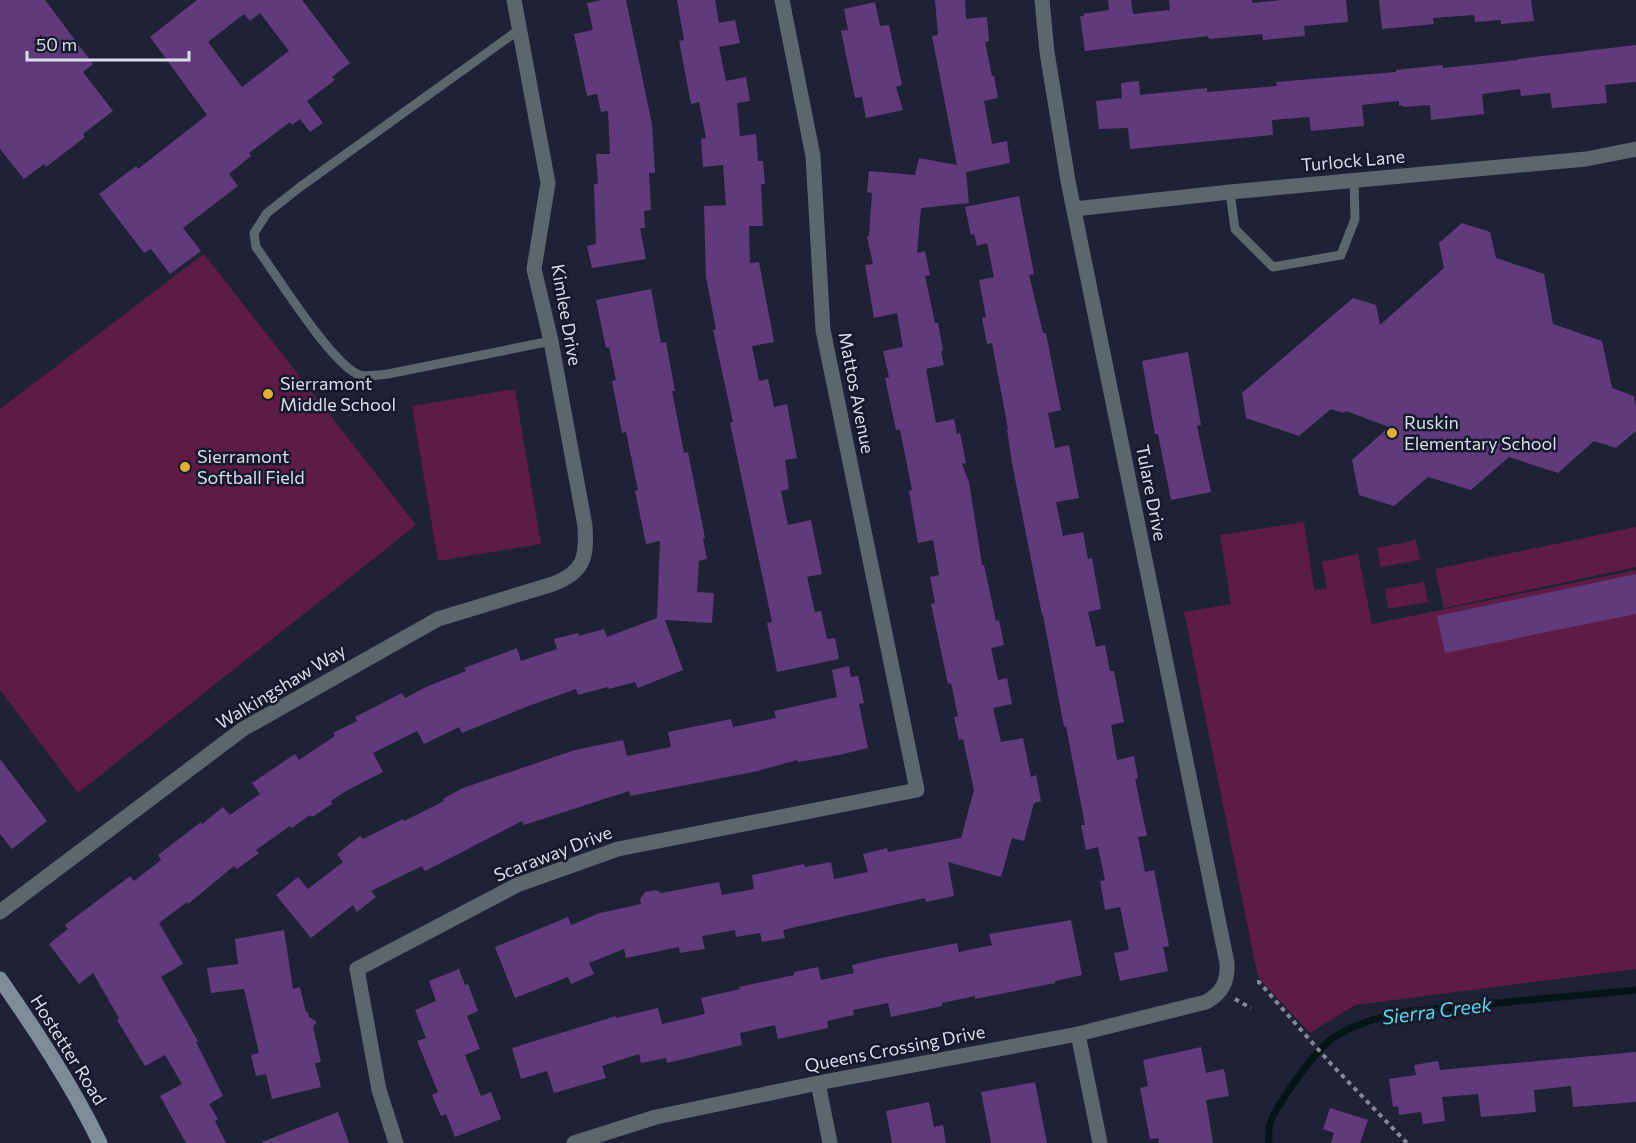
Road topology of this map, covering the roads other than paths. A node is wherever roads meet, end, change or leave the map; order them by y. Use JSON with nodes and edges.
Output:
{"nodes":[{"id":1,"x":514,"y":0,"type":"edge"},
{"id":2,"x":782,"y":0,"type":"edge"},
{"id":3,"x":1042,"y":0,"type":"edge"},
{"id":4,"x":520,"y":29,"type":"junction"},
{"id":5,"x":1636,"y":148,"type":"edge"},
{"id":6,"x":1354,"y":180,"type":"junction"},
{"id":7,"x":1230,"y":192,"type":"junction"},
{"id":8,"x":1074,"y":209,"type":"junction"},
{"id":9,"x":551,"y":341,"type":"junction"},
{"id":10,"x":580,"y":566,"type":"joint"},
{"id":11,"x":917,"y":790,"type":"joint"},
{"id":12,"x":0,"y":912,"type":"edge"},
{"id":13,"x":0,"y":978,"type":"edge"},
{"id":14,"x":1221,"y":991,"type":"joint"},
{"id":15,"x":1078,"y":1034,"type":"junction"},
{"id":16,"x":818,"y":1083,"type":"junction"},
{"id":17,"x":100,"y":1143,"type":"edge"},
{"id":18,"x":396,"y":1143,"type":"edge"},
{"id":19,"x":574,"y":1143,"type":"edge"},
{"id":20,"x":830,"y":1143,"type":"edge"},
{"id":21,"x":1100,"y":1143,"type":"edge"}],
"edges":[{"from":1,"to":4,"type":"street","name":"Kimlee Drive"},
{"from":2,"to":11,"type":"street","name":"Mattos Avenue"},
{"from":3,"to":8,"type":"street","name":"Tulare Drive"},
{"from":4,"to":9,"type":"street","name":"Kimlee Drive"},
{"from":4,"to":9,"type":"lane"},
{"from":5,"to":6,"type":"street","name":"Turlock Lane"},
{"from":6,"to":7,"type":"street","name":"Turlock Lane"},
{"from":6,"to":7,"type":"lane"},
{"from":7,"to":8,"type":"street","name":"Turlock Lane"},
{"from":8,"to":14,"type":"street","name":"Tulare Drive"},
{"from":9,"to":10,"type":"street","name":"Kimlee Drive"},
{"from":10,"to":12,"type":"street","name":"Walkingshaw Way"},
{"from":11,"to":18,"type":"street","name":"Scaraway Drive"},
{"from":13,"to":17,"type":"main road","name":"Hostetter Road"},
{"from":14,"to":15,"type":"street","name":"Queens Crossing Drive"},
{"from":15,"to":16,"type":"street","name":"Queens Crossing Drive"},
{"from":15,"to":21,"type":"street"},
{"from":16,"to":19,"type":"street","name":"Queens Crossing Drive"},
{"from":16,"to":20,"type":"street"}]}
